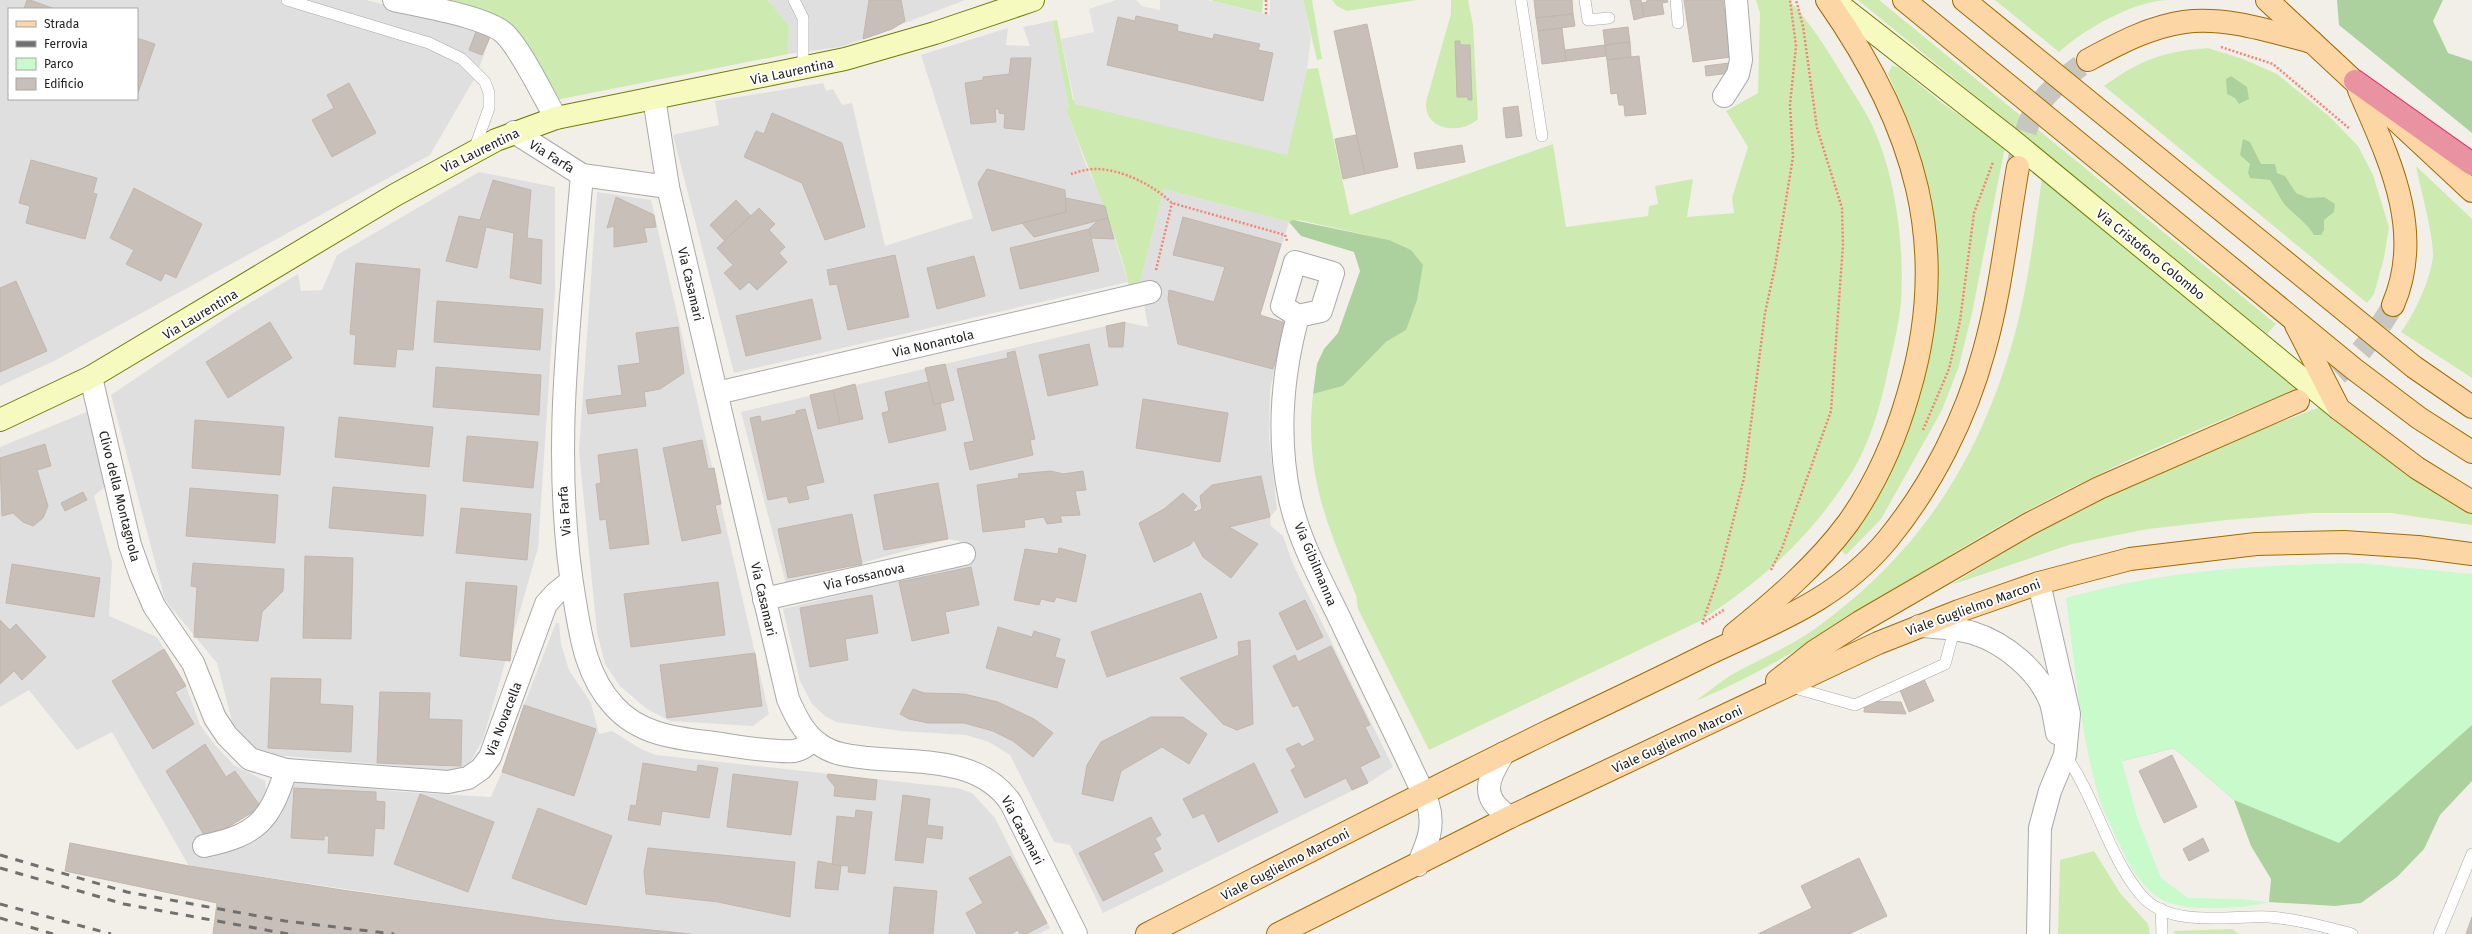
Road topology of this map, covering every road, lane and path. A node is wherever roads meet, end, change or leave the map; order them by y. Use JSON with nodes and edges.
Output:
{"nodes":[{"id":1,"x":287,"y":0,"type":"edge"},
{"id":2,"x":394,"y":0,"type":"edge"},
{"id":3,"x":794,"y":0,"type":"edge"},
{"id":4,"x":1033,"y":0,"type":"edge"},
{"id":5,"x":1266,"y":0,"type":"edge"},
{"id":6,"x":1521,"y":0,"type":"edge"},
{"id":7,"x":1585,"y":0,"type":"edge"},
{"id":8,"x":1676,"y":0,"type":"edge"},
{"id":9,"x":1736,"y":0,"type":"edge"},
{"id":10,"x":1790,"y":0,"type":"edge"},
{"id":11,"x":1796,"y":0,"type":"edge"},
{"id":12,"x":1827,"y":0,"type":"edge"},
{"id":13,"x":1833,"y":0,"type":"edge"},
{"id":14,"x":1904,"y":0,"type":"edge"},
{"id":15,"x":1964,"y":0,"type":"edge"},
{"id":16,"x":2267,"y":0,"type":"edge"},
{"id":17,"x":1266,"y":14,"type":"dead end"},
{"id":18,"x":1609,"y":18,"type":"dead end"},
{"id":19,"x":1678,"y":23,"type":"dead end"},
{"id":20,"x":2314,"y":42,"type":"junction"},
{"id":21,"x":2215,"y":44,"type":"dead end"},
{"id":22,"x":2088,"y":60,"type":"tunnel mouth"},
{"id":23,"x":803,"y":69,"type":"junction"},
{"id":24,"x":2355,"y":81,"type":"junction"},
{"id":25,"x":1724,"y":96,"type":"dead end"},
{"id":26,"x":654,"y":98,"type":"junction"},
{"id":27,"x":556,"y":118,"type":"junction"},
{"id":28,"x":2351,"y":130,"type":"dead end"},
{"id":29,"x":514,"y":132,"type":"junction"},
{"id":30,"x":1542,"y":136,"type":"dead end"},
{"id":31,"x":474,"y":151,"type":"junction"},
{"id":32,"x":2472,"y":164,"type":"edge"},
{"id":33,"x":2018,"y":167,"type":"tunnel mouth"},
{"id":34,"x":1071,"y":174,"type":"dead end"},
{"id":35,"x":582,"y":175,"type":"junction"},
{"id":36,"x":668,"y":187,"type":"junction"},
{"id":37,"x":2472,"y":191,"type":"edge"},
{"id":38,"x":1172,"y":203,"type":"junction"},
{"id":39,"x":1158,"y":260,"type":"dead end"},
{"id":40,"x":1294,"y":262,"type":"junction"},
{"id":41,"x":1150,"y":292,"type":"dead end"},
{"id":42,"x":2392,"y":305,"type":"tunnel mouth"},
{"id":43,"x":2291,"y":315,"type":"junction"},
{"id":44,"x":1298,"y":316,"type":"junction"},
{"id":45,"x":91,"y":377,"type":"junction"},
{"id":46,"x":717,"y":393,"type":"junction"},
{"id":47,"x":2298,"y":401,"type":"tunnel mouth"},
{"id":48,"x":2472,"y":407,"type":"edge"},
{"id":49,"x":2339,"y":409,"type":"junction"},
{"id":50,"x":0,"y":420,"type":"edge"},
{"id":51,"x":2472,"y":452,"type":"edge"},
{"id":52,"x":2472,"y":502,"type":"edge"},
{"id":53,"x":964,"y":554,"type":"dead end"},
{"id":54,"x":2472,"y":554,"type":"edge"},
{"id":55,"x":1768,"y":574,"type":"dead end"},
{"id":56,"x":571,"y":581,"type":"junction"},
{"id":57,"x":2039,"y":583,"type":"junction"},
{"id":58,"x":764,"y":599,"type":"junction"},
{"id":59,"x":1728,"y":607,"type":"dead end"},
{"id":60,"x":1957,"y":620,"type":"junction"},
{"id":61,"x":1710,"y":653,"type":"junction"},
{"id":62,"x":1786,"y":686,"type":"junction"},
{"id":63,"x":1743,"y":707,"type":"junction"},
{"id":64,"x":813,"y":740,"type":"junction"},
{"id":65,"x":1504,"y":753,"type":"junction"},
{"id":66,"x":2064,"y":755,"type":"junction"},
{"id":67,"x":286,"y":770,"type":"junction"},
{"id":68,"x":1423,"y":794,"type":"junction"},
{"id":69,"x":1510,"y":817,"type":"junction"},
{"id":70,"x":204,"y":846,"type":"dead end"},
{"id":71,"x":2472,"y":854,"type":"edge"},
{"id":72,"x":1418,"y":865,"type":"junction"},
{"id":73,"x":2161,"y":910,"type":"junction"},
{"id":74,"x":1076,"y":934,"type":"edge"},
{"id":75,"x":1148,"y":934,"type":"edge"},
{"id":76,"x":1278,"y":934,"type":"edge"},
{"id":77,"x":2038,"y":934,"type":"edge"},
{"id":78,"x":2162,"y":934,"type":"edge"},
{"id":79,"x":2352,"y":934,"type":"edge"},
{"id":80,"x":2440,"y":934,"type":"edge"}],
"edges":[{"from":1,"to":31,"type":"lane"},
{"from":2,"to":27,"type":"street"},
{"from":3,"to":23,"type":"lane"},
{"from":4,"to":23,"type":"street","name":"Via Laurentina"},
{"from":5,"to":17,"type":"path"},
{"from":6,"to":30,"type":"lane"},
{"from":7,"to":18,"type":"lane"},
{"from":8,"to":19,"type":"lane"},
{"from":9,"to":25,"type":"street"},
{"from":10,"to":59,"type":"path"},
{"from":11,"to":55,"type":"path"},
{"from":12,"to":61,"type":"main road"},
{"from":13,"to":49,"type":"street","name":"Via Cristoforo Colombo"},
{"from":14,"to":43,"type":"main road"},
{"from":15,"to":48,"type":"main road"},
{"from":16,"to":20,"type":"main road"},
{"from":20,"to":22,"type":"main road"},
{"from":20,"to":24,"type":"main road"},
{"from":21,"to":28,"type":"path"},
{"from":23,"to":26,"type":"street","name":"Via Laurentina"},
{"from":24,"to":32,"type":"highway"},
{"from":24,"to":37,"type":"main road"},
{"from":24,"to":42,"type":"main road"},
{"from":26,"to":27,"type":"street","name":"Via Laurentina"},
{"from":26,"to":36,"type":"street","name":"Via Casamari"},
{"from":27,"to":29,"type":"street","name":"Via Laurentina"},
{"from":29,"to":31,"type":"street","name":"Via Laurentina"},
{"from":29,"to":35,"type":"street","name":"Via Farfa"},
{"from":31,"to":45,"type":"street","name":"Via Laurentina"},
{"from":33,"to":61,"type":"main road"},
{"from":34,"to":38,"type":"path"},
{"from":35,"to":36,"type":"street"},
{"from":35,"to":56,"type":"street","name":"Via Farfa"},
{"from":36,"to":46,"type":"street","name":"Via Casamari"},
{"from":38,"to":39,"type":"path"},
{"from":38,"to":40,"type":"path"},
{"from":40,"to":44,"type":"street"},
{"from":40,"to":44,"type":"street"},
{"from":41,"to":46,"type":"street","name":"Via Nonantola"},
{"from":43,"to":49,"type":"main road"},
{"from":43,"to":51,"type":"main road"},
{"from":44,"to":68,"type":"street","name":"Via Gibilmanna"},
{"from":45,"to":50,"type":"street","name":"Via Laurentina"},
{"from":45,"to":67,"type":"street","name":"Clivo della Montagnola"},
{"from":46,"to":58,"type":"street","name":"Via Casamari"},
{"from":47,"to":63,"type":"main road"},
{"from":49,"to":52,"type":"main road","name":"Via Cristoforo Colombo"},
{"from":53,"to":58,"type":"street","name":"Via Fossanova"},
{"from":54,"to":57,"type":"main road","name":"Viale Guglielmo Marconi"},
{"from":56,"to":64,"type":"street","name":"Via Farfa"},
{"from":56,"to":67,"type":"street","name":"Via Novacella"},
{"from":57,"to":60,"type":"main road","name":"Viale Guglielmo Marconi"},
{"from":57,"to":66,"type":"street"},
{"from":58,"to":64,"type":"street","name":"Via Casamari"},
{"from":60,"to":62,"type":"main road","name":"Viale Guglielmo Marconi"},
{"from":60,"to":62,"type":"lane"},
{"from":60,"to":66,"type":"street"},
{"from":61,"to":65,"type":"main road","name":"Viale Guglielmo Marconi"},
{"from":62,"to":63,"type":"main road","name":"Viale Guglielmo Marconi"},
{"from":63,"to":69,"type":"main road","name":"Viale Guglielmo Marconi"},
{"from":64,"to":74,"type":"street","name":"Via Casamari"},
{"from":65,"to":68,"type":"main road","name":"Viale Guglielmo Marconi"},
{"from":65,"to":69,"type":"street"},
{"from":66,"to":73,"type":"lane"},
{"from":66,"to":77,"type":"street"},
{"from":67,"to":70,"type":"street"},
{"from":68,"to":72,"type":"street"},
{"from":68,"to":75,"type":"main road","name":"Viale Guglielmo Marconi"},
{"from":69,"to":72,"type":"main road","name":"Viale Guglielmo Marconi"},
{"from":71,"to":80,"type":"lane"},
{"from":72,"to":76,"type":"main road","name":"Viale Guglielmo Marconi"},
{"from":73,"to":78,"type":"lane"},
{"from":73,"to":79,"type":"lane"}]}
